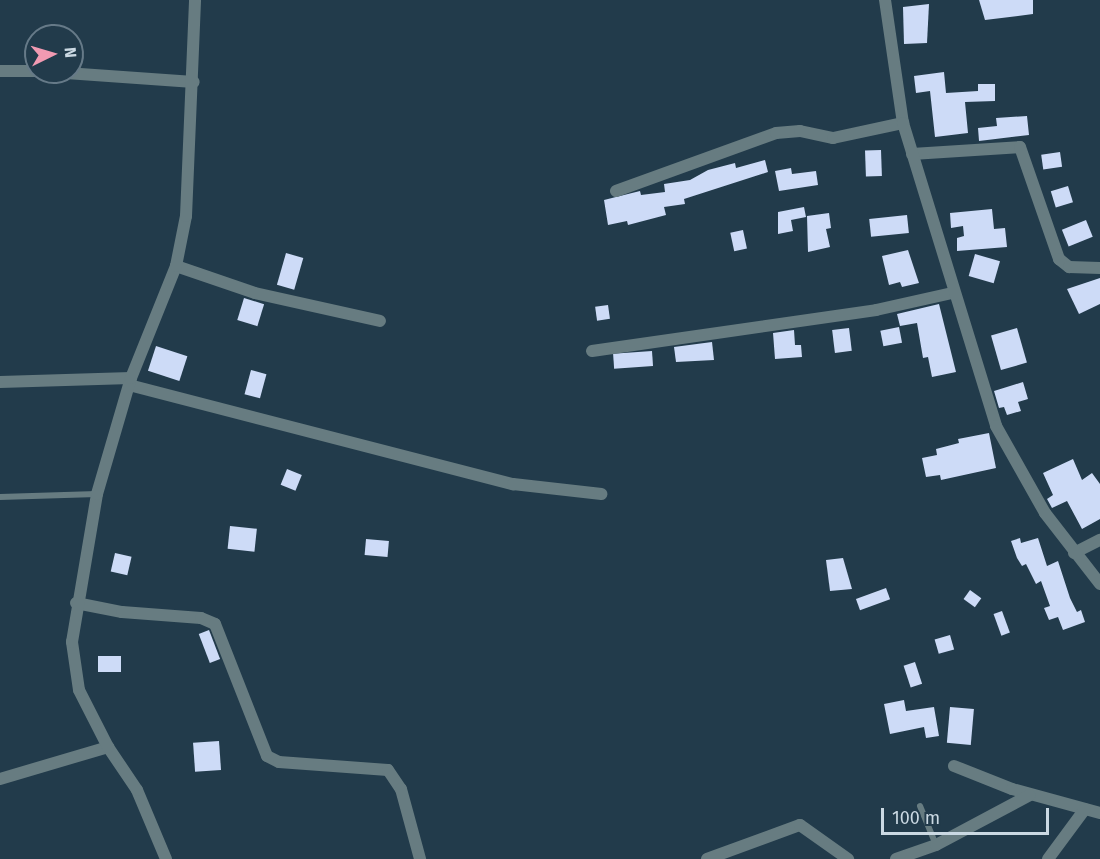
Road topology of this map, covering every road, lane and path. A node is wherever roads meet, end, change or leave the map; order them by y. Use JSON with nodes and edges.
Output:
{"nodes":[{"id":1,"x":195,"y":0,"type":"edge"},
{"id":2,"x":885,"y":0,"type":"edge"},
{"id":3,"x":0,"y":71,"type":"edge"},
{"id":4,"x":24,"y":71,"type":"edge"},
{"id":5,"x":84,"y":74,"type":"edge"},
{"id":6,"x":194,"y":82,"type":"junction"},
{"id":7,"x":903,"y":123,"type":"junction"},
{"id":8,"x":912,"y":154,"type":"junction"},
{"id":9,"x":616,"y":191,"type":"dead end"},
{"id":10,"x":176,"y":266,"type":"junction"},
{"id":11,"x":1100,"y":268,"type":"edge"},
{"id":12,"x":952,"y":293,"type":"junction"},
{"id":13,"x":380,"y":321,"type":"dead end"},
{"id":14,"x":592,"y":351,"type":"dead end"},
{"id":15,"x":130,"y":381,"type":"junction"},
{"id":16,"x":0,"y":382,"type":"edge"},
{"id":17,"x":98,"y":494,"type":"junction"},
{"id":18,"x":601,"y":494,"type":"dead end"},
{"id":19,"x":0,"y":496,"type":"edge"},
{"id":20,"x":1100,"y":540,"type":"edge"},
{"id":21,"x":1074,"y":553,"type":"junction"},
{"id":22,"x":1100,"y":584,"type":"edge"},
{"id":23,"x":76,"y":603,"type":"junction"},
{"id":24,"x":108,"y":747,"type":"junction"},
{"id":25,"x":954,"y":766,"type":"dead end"},
{"id":26,"x":0,"y":779,"type":"edge"},
{"id":27,"x":1030,"y":795,"type":"junction"},
{"id":28,"x":920,"y":806,"type":"dead end"},
{"id":29,"x":1085,"y":809,"type":"junction"},
{"id":30,"x":1100,"y":813,"type":"edge"},
{"id":31,"x":936,"y":844,"type":"junction"},
{"id":32,"x":166,"y":859,"type":"edge"},
{"id":33,"x":420,"y":859,"type":"edge"},
{"id":34,"x":707,"y":859,"type":"edge"},
{"id":35,"x":848,"y":859,"type":"edge"},
{"id":36,"x":896,"y":859,"type":"edge"},
{"id":37,"x":1048,"y":859,"type":"edge"}],
"edges":[{"from":1,"to":6,"type":"street"},
{"from":2,"to":7,"type":"street"},
{"from":3,"to":4,"type":"street"},
{"from":5,"to":6,"type":"street"},
{"from":6,"to":10,"type":"street"},
{"from":7,"to":8,"type":"street"},
{"from":7,"to":9,"type":"street"},
{"from":8,"to":11,"type":"street"},
{"from":8,"to":12,"type":"street"},
{"from":10,"to":13,"type":"street"},
{"from":10,"to":15,"type":"street"},
{"from":12,"to":14,"type":"street"},
{"from":12,"to":21,"type":"street"},
{"from":15,"to":16,"type":"street"},
{"from":15,"to":17,"type":"street"},
{"from":15,"to":18,"type":"street"},
{"from":17,"to":19,"type":"lane"},
{"from":17,"to":23,"type":"street"},
{"from":20,"to":21,"type":"street"},
{"from":21,"to":22,"type":"street"},
{"from":23,"to":24,"type":"street"},
{"from":23,"to":33,"type":"street"},
{"from":24,"to":26,"type":"street"},
{"from":24,"to":32,"type":"street"},
{"from":25,"to":27,"type":"street"},
{"from":27,"to":29,"type":"street"},
{"from":27,"to":31,"type":"street"},
{"from":28,"to":31,"type":"lane"},
{"from":29,"to":30,"type":"street"},
{"from":29,"to":37,"type":"street"},
{"from":31,"to":36,"type":"street"},
{"from":34,"to":35,"type":"street"}]}
